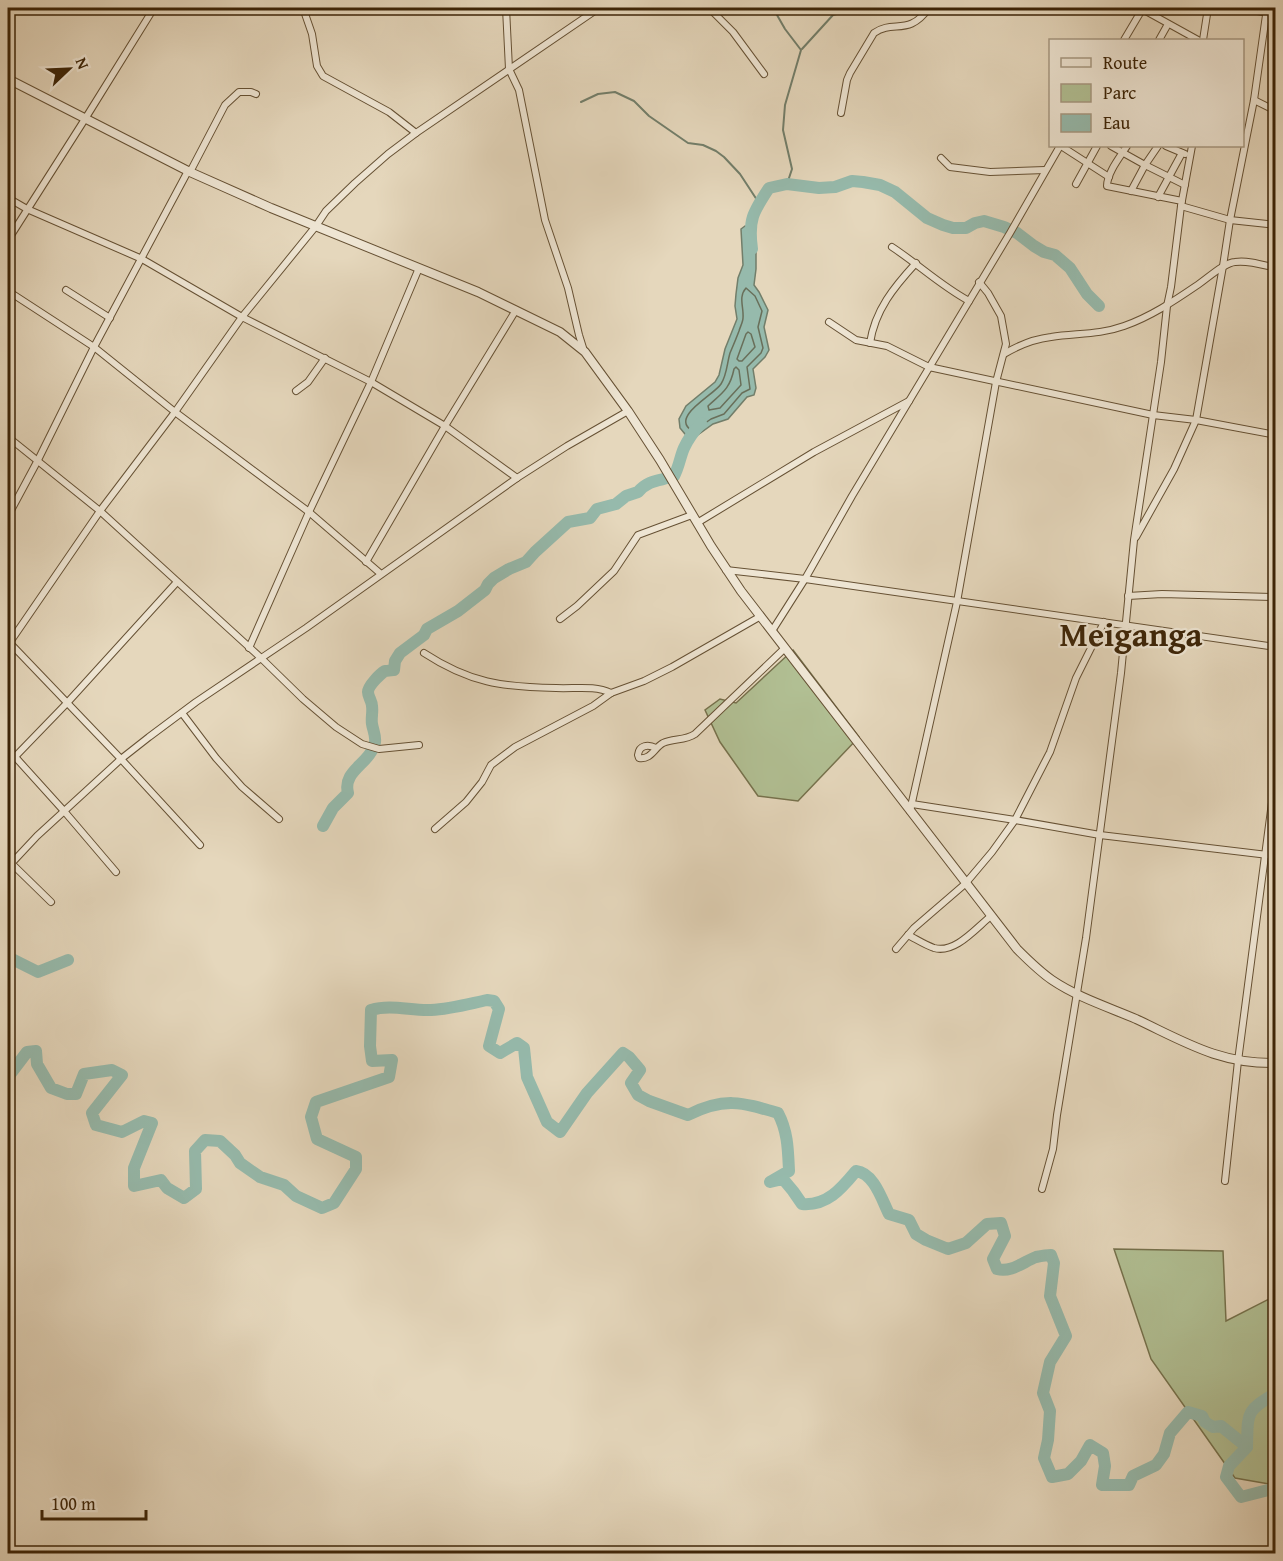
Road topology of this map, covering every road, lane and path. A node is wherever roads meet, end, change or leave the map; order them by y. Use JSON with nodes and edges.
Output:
{"nodes":[{"id":1,"x":154,"y":8,"type":"edge"},
{"id":2,"x":303,"y":8,"type":"edge"},
{"id":3,"x":507,"y":8,"type":"edge"},
{"id":4,"x":599,"y":8,"type":"edge"},
{"id":5,"x":709,"y":8,"type":"edge"},
{"id":6,"x":929,"y":8,"type":"edge"},
{"id":7,"x":1142,"y":8,"type":"edge"},
{"id":8,"x":1208,"y":8,"type":"edge"},
{"id":9,"x":1245,"y":8,"type":"edge"},
{"id":10,"x":1270,"y":11,"type":"edge"},
{"id":11,"x":1168,"y":24,"type":"junction"},
{"id":12,"x":1126,"y":38,"type":"edge"},
{"id":13,"x":1160,"y":39,"type":"edge"},
{"id":14,"x":1192,"y":39,"type":"edge"},
{"id":15,"x":1203,"y":39,"type":"edge"},
{"id":16,"x":509,"y":69,"type":"junction"},
{"id":17,"x":764,"y":74,"type":"dead end"},
{"id":18,"x":8,"y":78,"type":"edge"},
{"id":19,"x":256,"y":94,"type":"dead end"},
{"id":20,"x":1254,"y":100,"type":"junction"},
{"id":21,"x":1275,"y":111,"type":"edge"},
{"id":22,"x":841,"y":113,"type":"dead end"},
{"id":23,"x":85,"y":119,"type":"junction"},
{"id":24,"x":416,"y":133,"type":"junction"},
{"id":25,"x":1059,"y":147,"type":"edge"},
{"id":26,"x":1062,"y":147,"type":"edge"},
{"id":27,"x":1096,"y":147,"type":"edge"},
{"id":28,"x":1113,"y":147,"type":"edge"},
{"id":29,"x":1126,"y":147,"type":"edge"},
{"id":30,"x":1157,"y":147,"type":"edge"},
{"id":31,"x":1168,"y":147,"type":"edge"},
{"id":32,"x":1192,"y":147,"type":"edge"},
{"id":33,"x":1123,"y":153,"type":"junction"},
{"id":34,"x":1182,"y":153,"type":"junction"},
{"id":35,"x":1190,"y":157,"type":"junction"},
{"id":36,"x":941,"y":158,"type":"dead end"},
{"id":37,"x":1087,"y":163,"type":"junction"},
{"id":38,"x":1145,"y":165,"type":"junction"},
{"id":39,"x":1045,"y":170,"type":"junction"},
{"id":40,"x":189,"y":172,"type":"junction"},
{"id":41,"x":1109,"y":177,"type":"junction"},
{"id":42,"x":1169,"y":177,"type":"junction"},
{"id":43,"x":1076,"y":184,"type":"dead end"},
{"id":44,"x":1185,"y":184,"type":"junction"},
{"id":45,"x":1131,"y":191,"type":"junction"},
{"id":46,"x":1158,"y":196,"type":"junction"},
{"id":47,"x":8,"y":198,"type":"edge"},
{"id":48,"x":1182,"y":204,"type":"junction"},
{"id":49,"x":27,"y":209,"type":"junction"},
{"id":50,"x":1230,"y":220,"type":"junction"},
{"id":51,"x":1275,"y":225,"type":"edge"},
{"id":52,"x":316,"y":226,"type":"junction"},
{"id":53,"x":8,"y":240,"type":"edge"},
{"id":54,"x":892,"y":247,"type":"dead end"},
{"id":55,"x":142,"y":259,"type":"junction"},
{"id":56,"x":916,"y":263,"type":"junction"},
{"id":57,"x":1223,"y":266,"type":"junction"},
{"id":58,"x":419,"y":268,"type":"junction"},
{"id":59,"x":1275,"y":268,"type":"edge"},
{"id":60,"x":980,"y":282,"type":"junction"},
{"id":61,"x":66,"y":290,"type":"dead end"},
{"id":62,"x":8,"y":291,"type":"edge"},
{"id":63,"x":969,"y":301,"type":"junction"},
{"id":64,"x":1167,"y":306,"type":"junction"},
{"id":65,"x":516,"y":310,"type":"junction"},
{"id":66,"x":242,"y":317,"type":"junction"},
{"id":67,"x":110,"y":318,"type":"junction"},
{"id":68,"x":829,"y":322,"type":"dead end"},
{"id":69,"x":870,"y":343,"type":"junction"},
{"id":70,"x":94,"y":347,"type":"junction"},
{"id":71,"x":585,"y":352,"type":"junction"},
{"id":72,"x":1004,"y":354,"type":"junction"},
{"id":73,"x":325,"y":358,"type":"junction"},
{"id":74,"x":929,"y":367,"type":"junction"},
{"id":75,"x":371,"y":382,"type":"junction"},
{"id":76,"x":996,"y":382,"type":"junction"},
{"id":77,"x":296,"y":391,"type":"dead end"},
{"id":78,"x":909,"y":400,"type":"junction"},
{"id":79,"x":628,"y":411,"type":"junction"},
{"id":80,"x":175,"y":412,"type":"junction"},
{"id":81,"x":1153,"y":415,"type":"junction"},
{"id":82,"x":1196,"y":420,"type":"junction"},
{"id":83,"x":445,"y":426,"type":"junction"},
{"id":84,"x":1275,"y":435,"type":"edge"},
{"id":85,"x":8,"y":437,"type":"edge"},
{"id":86,"x":38,"y":460,"type":"junction"},
{"id":87,"x":517,"y":478,"type":"junction"},
{"id":88,"x":100,"y":512,"type":"junction"},
{"id":89,"x":309,"y":512,"type":"junction"},
{"id":90,"x":692,"y":515,"type":"junction"},
{"id":91,"x":8,"y":516,"type":"edge"},
{"id":92,"x":697,"y":523,"type":"junction"},
{"id":93,"x":1134,"y":540,"type":"junction"},
{"id":94,"x":366,"y":562,"type":"junction"},
{"id":95,"x":726,"y":570,"type":"junction"},
{"id":96,"x":381,"y":574,"type":"junction"},
{"id":97,"x":805,"y":579,"type":"junction"},
{"id":98,"x":177,"y":582,"type":"junction"},
{"id":99,"x":1128,"y":596,"type":"junction"},
{"id":100,"x":1275,"y":597,"type":"edge"},
{"id":101,"x":957,"y":602,"type":"junction"},
{"id":102,"x":761,"y":616,"type":"junction"},
{"id":103,"x":560,"y":619,"type":"dead end"},
{"id":104,"x":1104,"y":622,"type":"junction"},
{"id":105,"x":1126,"y":625,"type":"junction"},
{"id":106,"x":772,"y":631,"type":"junction"},
{"id":107,"x":8,"y":643,"type":"edge"},
{"id":108,"x":1275,"y":646,"type":"edge"},
{"id":109,"x":249,"y":648,"type":"junction"},
{"id":110,"x":785,"y":648,"type":"junction"},
{"id":111,"x":424,"y":653,"type":"dead end"},
{"id":112,"x":261,"y":658,"type":"junction"},
{"id":113,"x":611,"y":693,"type":"junction"},
{"id":114,"x":67,"y":703,"type":"junction"},
{"id":115,"x":182,"y":713,"type":"junction"},
{"id":116,"x":419,"y":745,"type":"dead end"},
{"id":117,"x":656,"y":748,"type":"dead end"},
{"id":118,"x":8,"y":749,"type":"edge"},
{"id":119,"x":15,"y":756,"type":"junction"},
{"id":120,"x":121,"y":759,"type":"junction"},
{"id":121,"x":8,"y":764,"type":"edge"},
{"id":122,"x":1275,"y":772,"type":"edge"},
{"id":123,"x":911,"y":808,"type":"junction"},
{"id":124,"x":64,"y":811,"type":"junction"},
{"id":125,"x":279,"y":819,"type":"dead end"},
{"id":126,"x":1015,"y":820,"type":"junction"},
{"id":127,"x":435,"y":829,"type":"dead end"},
{"id":128,"x":1100,"y":835,"type":"junction"},
{"id":129,"x":200,"y":845,"type":"dead end"},
{"id":130,"x":1264,"y":855,"type":"junction"},
{"id":131,"x":1275,"y":856,"type":"edge"},
{"id":132,"x":9,"y":864,"type":"edge"},
{"id":133,"x":116,"y":872,"type":"dead end"},
{"id":134,"x":966,"y":884,"type":"junction"},
{"id":135,"x":51,"y":902,"type":"dead end"},
{"id":136,"x":991,"y":916,"type":"junction"},
{"id":137,"x":908,"y":935,"type":"junction"},
{"id":138,"x":896,"y":949,"type":"dead end"},
{"id":139,"x":1078,"y":994,"type":"junction"},
{"id":140,"x":1238,"y":1061,"type":"junction"},
{"id":141,"x":1275,"y":1063,"type":"edge"},
{"id":142,"x":1225,"y":1181,"type":"dead end"},
{"id":143,"x":1042,"y":1189,"type":"dead end"}],
"edges":[{"from":1,"to":23,"type":"street"},
{"from":2,"to":24,"type":"street"},
{"from":3,"to":16,"type":"street"},
{"from":4,"to":16,"type":"street"},
{"from":5,"to":17,"type":"street"},
{"from":6,"to":22,"type":"street"},
{"from":7,"to":11,"type":"street"},
{"from":7,"to":12,"type":"street"},
{"from":8,"to":15,"type":"street"},
{"from":9,"to":10,"type":"street"},
{"from":10,"to":20,"type":"street"},
{"from":11,"to":13,"type":"street"},
{"from":11,"to":14,"type":"street"},
{"from":16,"to":24,"type":"street"},
{"from":16,"to":71,"type":"street"},
{"from":18,"to":23,"type":"street"},
{"from":19,"to":40,"type":"street"},
{"from":20,"to":21,"type":"street"},
{"from":20,"to":50,"type":"street"},
{"from":23,"to":40,"type":"street"},
{"from":23,"to":49,"type":"street"},
{"from":24,"to":52,"type":"street"},
{"from":25,"to":39,"type":"street"},
{"from":26,"to":37,"type":"street"},
{"from":27,"to":37,"type":"street"},
{"from":28,"to":33,"type":"street"},
{"from":29,"to":33,"type":"street"},
{"from":30,"to":38,"type":"street"},
{"from":31,"to":34,"type":"street"},
{"from":32,"to":35,"type":"street"},
{"from":33,"to":38,"type":"street"},
{"from":33,"to":41,"type":"street"},
{"from":34,"to":35,"type":"street"},
{"from":34,"to":42,"type":"street"},
{"from":35,"to":44,"type":"street"},
{"from":36,"to":39,"type":"street"},
{"from":37,"to":41,"type":"street"},
{"from":37,"to":43,"type":"street"},
{"from":38,"to":42,"type":"street"},
{"from":38,"to":45,"type":"street"},
{"from":39,"to":60,"type":"street"},
{"from":40,"to":52,"type":"street"},
{"from":40,"to":55,"type":"street"},
{"from":41,"to":45,"type":"street"},
{"from":42,"to":44,"type":"street"},
{"from":42,"to":46,"type":"street"},
{"from":44,"to":48,"type":"street"},
{"from":45,"to":46,"type":"street"},
{"from":46,"to":48,"type":"street"},
{"from":47,"to":49,"type":"street"},
{"from":48,"to":50,"type":"street"},
{"from":48,"to":64,"type":"street"},
{"from":49,"to":53,"type":"street"},
{"from":49,"to":55,"type":"street"},
{"from":50,"to":51,"type":"street"},
{"from":50,"to":57,"type":"street"},
{"from":52,"to":58,"type":"street"},
{"from":52,"to":66,"type":"street"},
{"from":54,"to":56,"type":"street"},
{"from":55,"to":66,"type":"street"},
{"from":55,"to":67,"type":"street"},
{"from":56,"to":63,"type":"street"},
{"from":56,"to":69,"type":"street"},
{"from":57,"to":59,"type":"street"},
{"from":57,"to":64,"type":"street"},
{"from":57,"to":82,"type":"street"},
{"from":58,"to":65,"type":"street"},
{"from":58,"to":75,"type":"street"},
{"from":60,"to":63,"type":"street"},
{"from":60,"to":72,"type":"street"},
{"from":61,"to":67,"type":"street"},
{"from":62,"to":70,"type":"street"},
{"from":63,"to":74,"type":"street"},
{"from":64,"to":72,"type":"street"},
{"from":64,"to":81,"type":"street"},
{"from":65,"to":71,"type":"street"},
{"from":65,"to":83,"type":"street"},
{"from":66,"to":73,"type":"street"},
{"from":66,"to":80,"type":"street"},
{"from":67,"to":70,"type":"street"},
{"from":68,"to":69,"type":"street"},
{"from":69,"to":74,"type":"street"},
{"from":70,"to":80,"type":"street"},
{"from":70,"to":86,"type":"street"},
{"from":71,"to":79,"type":"street"},
{"from":72,"to":76,"type":"street"},
{"from":73,"to":75,"type":"street"},
{"from":73,"to":77,"type":"street"},
{"from":74,"to":76,"type":"street"},
{"from":74,"to":78,"type":"street"},
{"from":75,"to":83,"type":"street"},
{"from":75,"to":89,"type":"street"},
{"from":76,"to":81,"type":"street"},
{"from":76,"to":101,"type":"street"},
{"from":78,"to":92,"type":"street"},
{"from":78,"to":97,"type":"street"},
{"from":79,"to":87,"type":"street"},
{"from":79,"to":90,"type":"street"},
{"from":80,"to":88,"type":"street"},
{"from":80,"to":89,"type":"street"},
{"from":81,"to":82,"type":"street"},
{"from":81,"to":93,"type":"street"},
{"from":82,"to":84,"type":"street"},
{"from":82,"to":93,"type":"street"},
{"from":83,"to":87,"type":"street"},
{"from":83,"to":94,"type":"street"},
{"from":85,"to":86,"type":"street"},
{"from":86,"to":88,"type":"street"},
{"from":86,"to":91,"type":"street"},
{"from":87,"to":96,"type":"street"},
{"from":88,"to":98,"type":"street"},
{"from":88,"to":107,"type":"street"},
{"from":89,"to":94,"type":"street"},
{"from":89,"to":109,"type":"street"},
{"from":90,"to":92,"type":"street"},
{"from":90,"to":103,"type":"street"},
{"from":92,"to":95,"type":"street"},
{"from":93,"to":99,"type":"street"},
{"from":94,"to":96,"type":"street"},
{"from":95,"to":97,"type":"street"},
{"from":95,"to":102,"type":"street"},
{"from":96,"to":112,"type":"street"},
{"from":97,"to":101,"type":"street"},
{"from":97,"to":106,"type":"street"},
{"from":98,"to":109,"type":"street"},
{"from":98,"to":114,"type":"street"},
{"from":99,"to":100,"type":"street"},
{"from":99,"to":105,"type":"street"},
{"from":101,"to":104,"type":"street"},
{"from":101,"to":123,"type":"street"},
{"from":102,"to":106,"type":"street"},
{"from":102,"to":113,"type":"street"},
{"from":104,"to":105,"type":"street"},
{"from":104,"to":126,"type":"street"},
{"from":105,"to":108,"type":"street"},
{"from":105,"to":128,"type":"street"},
{"from":106,"to":110,"type":"street"},
{"from":107,"to":114,"type":"street"},
{"from":109,"to":112,"type":"street"},
{"from":110,"to":117,"type":"street"},
{"from":110,"to":123,"type":"street"},
{"from":111,"to":113,"type":"street"},
{"from":112,"to":115,"type":"street"},
{"from":112,"to":116,"type":"street"},
{"from":113,"to":127,"type":"street"},
{"from":114,"to":119,"type":"street"},
{"from":114,"to":120,"type":"street"},
{"from":115,"to":120,"type":"street"},
{"from":115,"to":125,"type":"street"},
{"from":118,"to":119,"type":"street"},
{"from":119,"to":121,"type":"street"},
{"from":119,"to":124,"type":"street"},
{"from":120,"to":124,"type":"street"},
{"from":120,"to":129,"type":"street"},
{"from":122,"to":130,"type":"street"},
{"from":123,"to":126,"type":"street"},
{"from":123,"to":134,"type":"street"},
{"from":124,"to":132,"type":"street"},
{"from":124,"to":133,"type":"street"},
{"from":126,"to":128,"type":"street"},
{"from":126,"to":134,"type":"street"},
{"from":128,"to":130,"type":"street"},
{"from":128,"to":139,"type":"street"},
{"from":130,"to":131,"type":"street"},
{"from":130,"to":140,"type":"street"},
{"from":132,"to":135,"type":"street"},
{"from":134,"to":136,"type":"street"},
{"from":134,"to":137,"type":"street"},
{"from":136,"to":137,"type":"street"},
{"from":136,"to":139,"type":"street"},
{"from":137,"to":138,"type":"street"},
{"from":139,"to":140,"type":"street"},
{"from":139,"to":143,"type":"street"},
{"from":140,"to":141,"type":"street"},
{"from":140,"to":142,"type":"street"}]}
